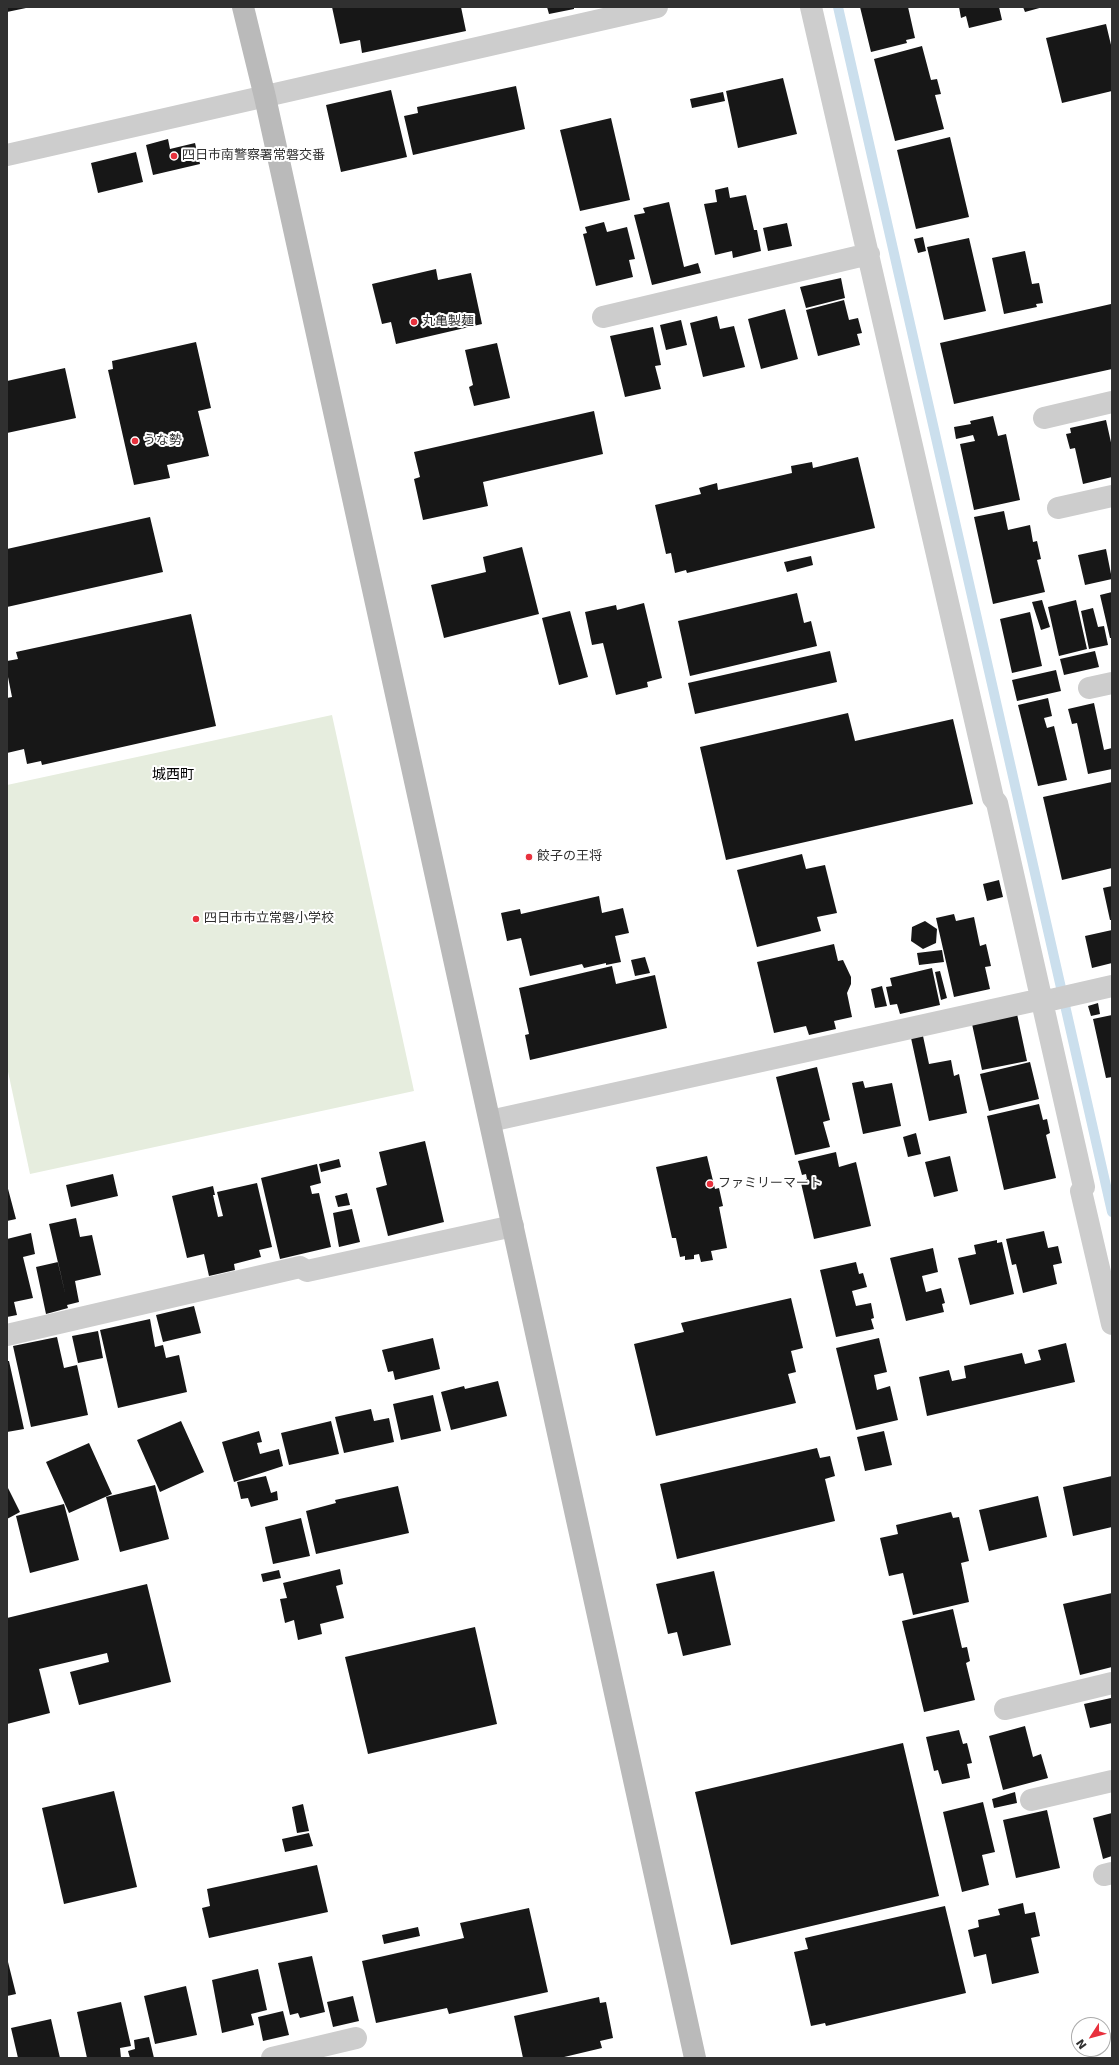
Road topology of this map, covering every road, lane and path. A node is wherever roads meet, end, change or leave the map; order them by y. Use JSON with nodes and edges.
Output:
{"nodes":[{"id":1,"x":243,"y":7,"type":"edge"},
{"id":2,"x":657,"y":7,"type":"edge"},
{"id":3,"x":811,"y":7,"type":"edge"},
{"id":4,"x":265,"y":97,"type":"junction"},
{"id":5,"x":7,"y":155,"type":"edge"},
{"id":6,"x":869,"y":254,"type":"junction"},
{"id":7,"x":603,"y":317,"type":"dead end"},
{"id":8,"x":1112,"y":402,"type":"edge"},
{"id":9,"x":1044,"y":418,"type":"dead end"},
{"id":10,"x":1112,"y":496,"type":"edge"},
{"id":11,"x":1058,"y":508,"type":"dead end"},
{"id":12,"x":1112,"y":683,"type":"edge"},
{"id":13,"x":1088,"y":688,"type":"dead end"},
{"id":14,"x":1112,"y":986,"type":"edge"},
{"id":15,"x":1043,"y":1000,"type":"junction"},
{"id":16,"x":490,"y":1121,"type":"junction"},
{"id":17,"x":513,"y":1226,"type":"junction"},
{"id":18,"x":1112,"y":1324,"type":"edge"},
{"id":19,"x":7,"y":1335,"type":"edge"},
{"id":20,"x":1112,"y":1684,"type":"edge"},
{"id":21,"x":1005,"y":1709,"type":"dead end"},
{"id":22,"x":1112,"y":1781,"type":"edge"},
{"id":23,"x":1031,"y":1800,"type":"dead end"},
{"id":24,"x":356,"y":2038,"type":"dead end"},
{"id":25,"x":272,"y":2058,"type":"edge"},
{"id":26,"x":695,"y":2058,"type":"edge"}],
"edges":[{"from":1,"to":4,"type":"street"},
{"from":2,"to":4,"type":"street"},
{"from":3,"to":6,"type":"street"},
{"from":4,"to":5,"type":"street"},
{"from":4,"to":16,"type":"street"},
{"from":6,"to":7,"type":"street"},
{"from":6,"to":15,"type":"street"},
{"from":8,"to":9,"type":"street"},
{"from":10,"to":11,"type":"street"},
{"from":12,"to":13,"type":"street"},
{"from":14,"to":15,"type":"street"},
{"from":15,"to":16,"type":"street"},
{"from":15,"to":18,"type":"street"},
{"from":16,"to":17,"type":"street"},
{"from":17,"to":19,"type":"street"},
{"from":17,"to":26,"type":"street"},
{"from":20,"to":21,"type":"street"},
{"from":22,"to":23,"type":"street"},
{"from":24,"to":25,"type":"street"}]}
